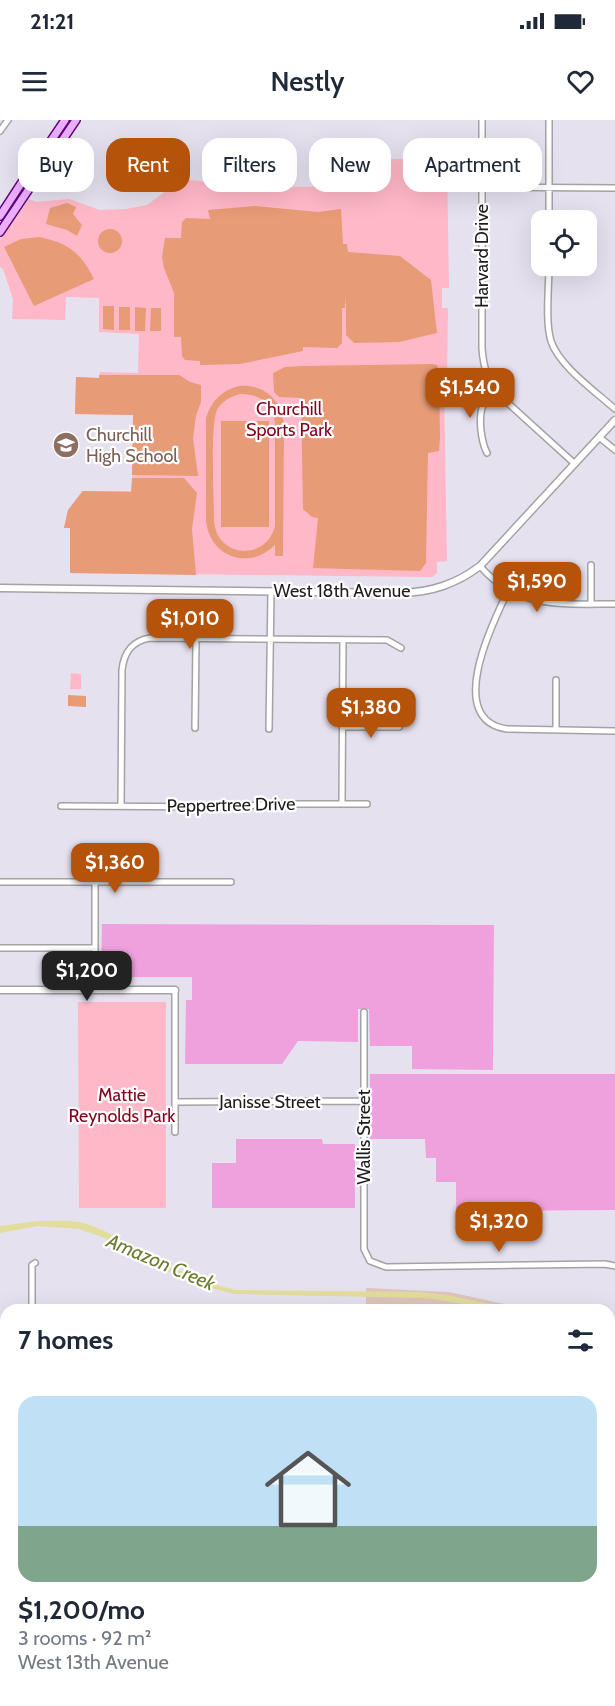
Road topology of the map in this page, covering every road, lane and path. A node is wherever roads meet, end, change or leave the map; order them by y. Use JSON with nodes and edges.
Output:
{"nodes":[{"id":1,"x":8,"y":120,"type":"edge"},
{"id":2,"x":65,"y":120,"type":"edge"},
{"id":3,"x":76,"y":120,"type":"edge"},
{"id":4,"x":482,"y":120,"type":"edge"},
{"id":5,"x":549,"y":120,"type":"edge"},
{"id":6,"x":0,"y":132,"type":"edge"},
{"id":7,"x":53,"y":138,"type":"edge"},
{"id":8,"x":64,"y":138,"type":"edge"},
{"id":9,"x":482,"y":138,"type":"edge"},
{"id":10,"x":542,"y":187,"type":"edge"},
{"id":11,"x":549,"y":187,"type":"junction"},
{"id":12,"x":18,"y":188,"type":"edge"},
{"id":13,"x":615,"y":188,"type":"edge"},
{"id":14,"x":27,"y":192,"type":"edge"},
{"id":15,"x":482,"y":192,"type":"edge"},
{"id":16,"x":549,"y":210,"type":"edge"},
{"id":17,"x":0,"y":216,"type":"edge"},
{"id":18,"x":0,"y":222,"type":"edge"},
{"id":19,"x":1,"y":231,"type":"edge"},
{"id":20,"x":549,"y":276,"type":"edge"},
{"id":21,"x":494,"y":389,"type":"junction"},
{"id":22,"x":615,"y":409,"type":"edge"},
{"id":23,"x":615,"y":420,"type":"edge"},
{"id":24,"x":599,"y":437,"type":"junction"},
{"id":25,"x":615,"y":450,"type":"edge"},
{"id":26,"x":487,"y":453,"type":"dead end"},
{"id":27,"x":575,"y":464,"type":"junction"},
{"id":28,"x":591,"y":565,"type":"dead end"},
{"id":29,"x":480,"y":566,"type":"junction"},
{"id":30,"x":0,"y":588,"type":"edge"},
{"id":31,"x":271,"y":591,"type":"junction"},
{"id":32,"x":508,"y":591,"type":"junction"},
{"id":33,"x":591,"y":604,"type":"junction"},
{"id":34,"x":615,"y":604,"type":"edge"},
{"id":35,"x":196,"y":639,"type":"junction"},
{"id":36,"x":270,"y":639,"type":"junction"},
{"id":37,"x":343,"y":640,"type":"junction"},
{"id":38,"x":400,"y":648,"type":"dead end"},
{"id":39,"x":556,"y":680,"type":"dead end"},
{"id":40,"x":343,"y":727,"type":"junction"},
{"id":41,"x":399,"y":727,"type":"dead end"},
{"id":42,"x":195,"y":728,"type":"dead end"},
{"id":43,"x":269,"y":729,"type":"dead end"},
{"id":44,"x":556,"y":730,"type":"junction"},
{"id":45,"x":615,"y":731,"type":"edge"},
{"id":46,"x":342,"y":804,"type":"junction"},
{"id":47,"x":367,"y":804,"type":"dead end"},
{"id":48,"x":62,"y":806,"type":"dead end"},
{"id":49,"x":121,"y":806,"type":"junction"},
{"id":50,"x":0,"y":882,"type":"edge"},
{"id":51,"x":95,"y":882,"type":"junction"},
{"id":52,"x":231,"y":882,"type":"dead end"},
{"id":53,"x":0,"y":948,"type":"edge"},
{"id":54,"x":95,"y":948,"type":"junction"},
{"id":55,"x":0,"y":990,"type":"edge"},
{"id":56,"x":95,"y":990,"type":"junction"},
{"id":57,"x":175,"y":990,"type":"joint"},
{"id":58,"x":364,"y":1011,"type":"dead end"},
{"id":59,"x":364,"y":1101,"type":"junction"},
{"id":60,"x":175,"y":1102,"type":"junction"},
{"id":61,"x":175,"y":1132,"type":"dead end"},
{"id":62,"x":35,"y":1263,"type":"dead end"},
{"id":63,"x":615,"y":1266,"type":"edge"},
{"id":64,"x":32,"y":1304,"type":"edge"}],
"edges":[{"from":1,"to":6,"type":"street"},
{"from":2,"to":7,"type":"main road"},
{"from":3,"to":8,"type":"main road"},
{"from":4,"to":9,"type":"street","name":"Harvard Drive"},
{"from":5,"to":11,"type":"street"},
{"from":10,"to":11,"type":"street"},
{"from":11,"to":13,"type":"street"},
{"from":11,"to":16,"type":"street"},
{"from":12,"to":17,"type":"main road"},
{"from":14,"to":19,"type":"main road"},
{"from":15,"to":21,"type":"street","name":"Harvard Drive"},
{"from":18,"to":19,"type":"main road"},
{"from":20,"to":22,"type":"street"},
{"from":21,"to":26,"type":"street"},
{"from":21,"to":27,"type":"street","name":"Harvard Drive"},
{"from":23,"to":24,"type":"street","name":"West 18th Avenue"},
{"from":24,"to":25,"type":"street"},
{"from":24,"to":27,"type":"street","name":"West 18th Avenue"},
{"from":27,"to":29,"type":"street","name":"West 18th Avenue"},
{"from":28,"to":33,"type":"street"},
{"from":29,"to":31,"type":"street","name":"West 18th Avenue"},
{"from":29,"to":32,"type":"street"},
{"from":30,"to":31,"type":"street","name":"West 18th Avenue"},
{"from":31,"to":36,"type":"street"},
{"from":32,"to":33,"type":"street"},
{"from":32,"to":44,"type":"street"},
{"from":33,"to":34,"type":"street"},
{"from":35,"to":36,"type":"street"},
{"from":35,"to":42,"type":"street"},
{"from":35,"to":49,"type":"street"},
{"from":36,"to":37,"type":"street"},
{"from":36,"to":43,"type":"street"},
{"from":37,"to":38,"type":"street"},
{"from":37,"to":40,"type":"street"},
{"from":39,"to":44,"type":"street"},
{"from":40,"to":41,"type":"street"},
{"from":40,"to":46,"type":"street"},
{"from":44,"to":45,"type":"street"},
{"from":46,"to":47,"type":"street","name":"Peppertree Drive"},
{"from":46,"to":49,"type":"street","name":"Peppertree Drive"},
{"from":48,"to":49,"type":"street","name":"Peppertree Drive"},
{"from":50,"to":51,"type":"street"},
{"from":51,"to":52,"type":"street"},
{"from":51,"to":54,"type":"street"},
{"from":53,"to":54,"type":"street"},
{"from":54,"to":56,"type":"street"},
{"from":55,"to":56,"type":"street"},
{"from":56,"to":57,"type":"street"},
{"from":57,"to":60,"type":"street"},
{"from":58,"to":59,"type":"street","name":"Wallis Street"},
{"from":59,"to":60,"type":"street","name":"Janisse Street"},
{"from":59,"to":63,"type":"street","name":"Wallis Street"},
{"from":60,"to":61,"type":"street"},
{"from":62,"to":64,"type":"street"}]}
